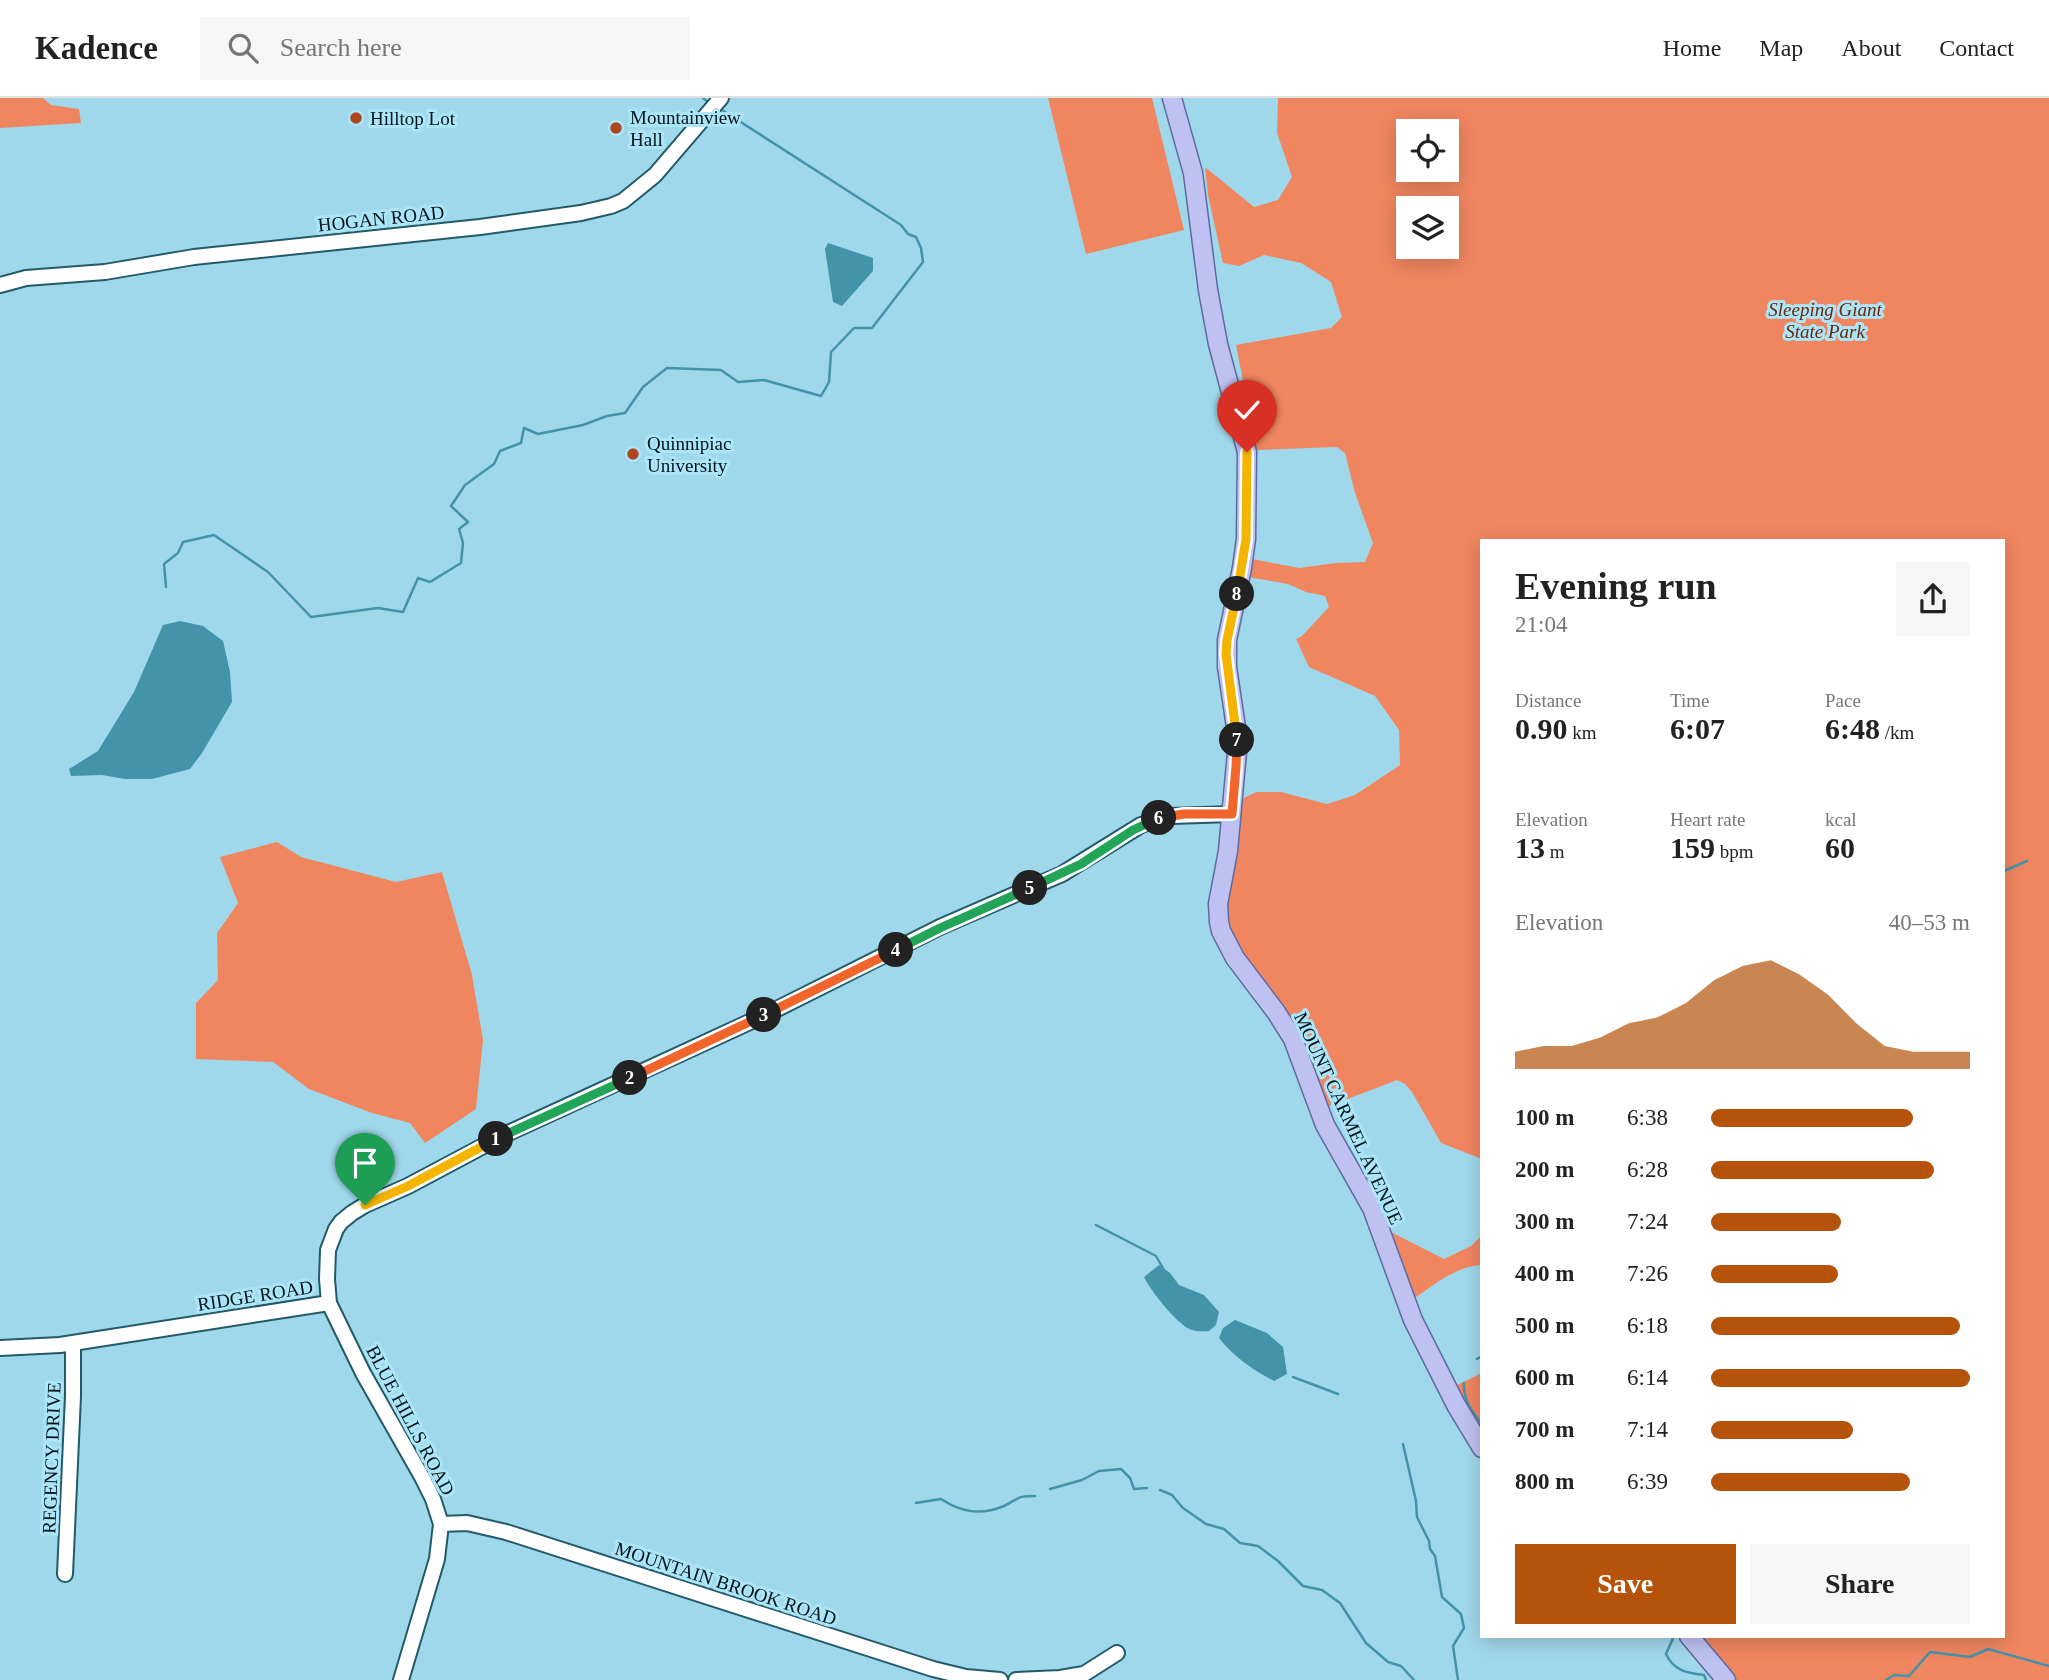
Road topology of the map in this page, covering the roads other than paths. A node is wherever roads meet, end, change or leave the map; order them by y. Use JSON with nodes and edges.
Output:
{"nodes":[{"id":1,"x":721,"y":98,"type":"edge"},
{"id":2,"x":1172,"y":98,"type":"edge"},
{"id":3,"x":0,"y":285,"type":"edge"},
{"id":4,"x":1232,"y":814,"type":"junction"},
{"id":5,"x":329,"y":1303,"type":"junction"},
{"id":6,"x":73,"y":1343,"type":"junction"},
{"id":7,"x":0,"y":1348,"type":"edge"},
{"id":8,"x":1480,"y":1445,"type":"edge"},
{"id":9,"x":441,"y":1524,"type":"junction"},
{"id":10,"x":65,"y":1574,"type":"dead end"},
{"id":11,"x":1691,"y":1638,"type":"edge"},
{"id":12,"x":1117,"y":1653,"type":"dead end"},
{"id":13,"x":401,"y":1680,"type":"edge"},
{"id":14,"x":1000,"y":1680,"type":"edge"},
{"id":15,"x":1016,"y":1680,"type":"edge"},
{"id":16,"x":1726,"y":1680,"type":"edge"}],
"edges":[{"from":1,"to":3,"type":"street","name":"HOGAN ROAD"},
{"from":2,"to":4,"type":"main road","name":"MOUNT CARMEL AVENUE"},
{"from":4,"to":5,"type":"street","name":"RIDGE ROAD"},
{"from":4,"to":8,"type":"main road","name":"MOUNT CARMEL AVENUE"},
{"from":5,"to":6,"type":"street","name":"RIDGE ROAD"},
{"from":5,"to":9,"type":"street","name":"BLUE HILLS ROAD"},
{"from":6,"to":7,"type":"street","name":"RIDGE ROAD"},
{"from":6,"to":10,"type":"street","name":"REGENCY DRIVE"},
{"from":9,"to":13,"type":"street","name":"BLUE HILLS ROAD"},
{"from":9,"to":14,"type":"street","name":"MOUNTAIN BROOK ROAD"},
{"from":11,"to":16,"type":"main road"},
{"from":12,"to":15,"type":"street"}]}
